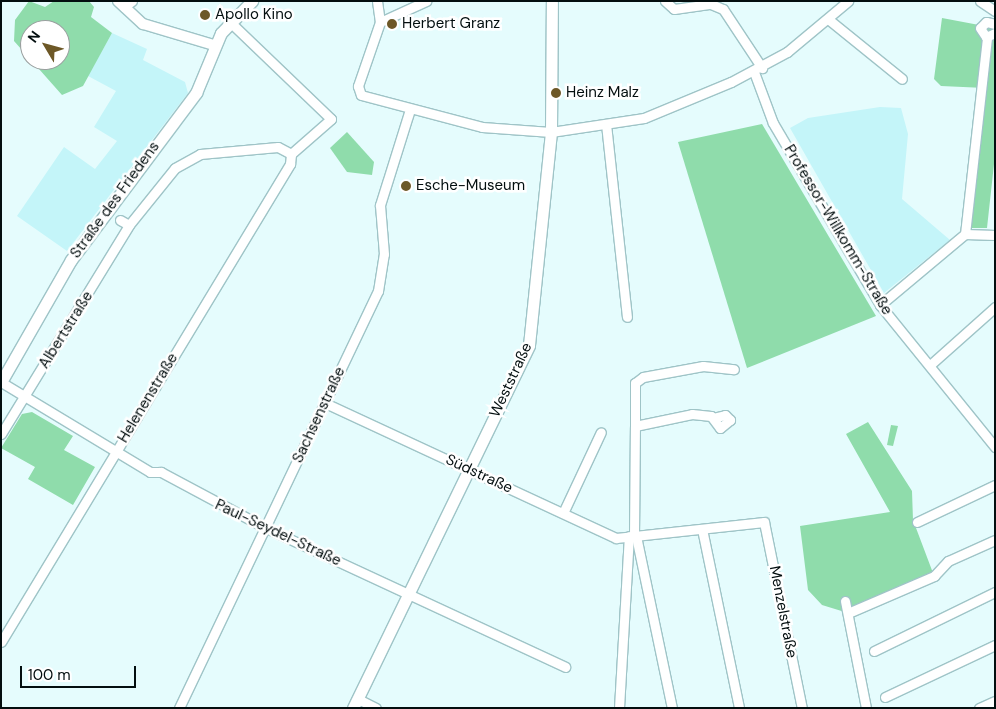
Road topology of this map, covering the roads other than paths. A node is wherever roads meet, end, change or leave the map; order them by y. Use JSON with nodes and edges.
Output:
{"nodes":[{"id":1,"x":252,"y":1,"type":"edge"},
{"id":2,"x":377,"y":1,"type":"edge"},
{"id":3,"x":426,"y":1,"type":"edge"},
{"id":4,"x":552,"y":1,"type":"edge"},
{"id":5,"x":665,"y":1,"type":"edge"},
{"id":6,"x":848,"y":1,"type":"edge"},
{"id":7,"x":980,"y":1,"type":"edge"},
{"id":8,"x":125,"y":3,"type":"edge"},
{"id":9,"x":995,"y":11,"type":"edge"},
{"id":10,"x":828,"y":18,"type":"junction"},
{"id":11,"x":230,"y":22,"type":"junction"},
{"id":12,"x":380,"y":22,"type":"junction"},
{"id":13,"x":995,"y":24,"type":"edge"},
{"id":14,"x":991,"y":35,"type":"edge"},
{"id":15,"x":214,"y":45,"type":"junction"},
{"id":16,"x":758,"y":70,"type":"junction"},
{"id":17,"x":902,"y":79,"type":"dead end"},
{"id":18,"x":410,"y":108,"type":"junction"},
{"id":19,"x":606,"y":124,"type":"junction"},
{"id":20,"x":551,"y":132,"type":"junction"},
{"id":21,"x":291,"y":154,"type":"junction"},
{"id":22,"x":120,"y":220,"type":"dead end"},
{"id":23,"x":129,"y":226,"type":"junction"},
{"id":24,"x":965,"y":234,"type":"junction"},
{"id":25,"x":995,"y":234,"type":"edge"},
{"id":26,"x":880,"y":305,"type":"junction"},
{"id":27,"x":995,"y":307,"type":"edge"},
{"id":28,"x":627,"y":317,"type":"dead end"},
{"id":29,"x":930,"y":365,"type":"junction"},
{"id":30,"x":734,"y":369,"type":"dead end"},
{"id":31,"x":1,"y":382,"type":"edge"},
{"id":32,"x":24,"y":397,"type":"junction"},
{"id":33,"x":325,"y":403,"type":"junction"},
{"id":34,"x":713,"y":418,"type":"dead end"},
{"id":35,"x":635,"y":426,"type":"junction"},
{"id":36,"x":601,"y":432,"type":"dead end"},
{"id":37,"x":1,"y":434,"type":"edge"},
{"id":38,"x":995,"y":447,"type":"edge"},
{"id":39,"x":115,"y":453,"type":"junction"},
{"id":40,"x":468,"y":469,"type":"junction"},
{"id":41,"x":995,"y":485,"type":"edge"},
{"id":42,"x":563,"y":513,"type":"junction"},
{"id":43,"x":759,"y":519,"type":"joint"},
{"id":44,"x":917,"y":522,"type":"dead end"},
{"id":45,"x":266,"y":528,"type":"junction"},
{"id":46,"x":702,"y":529,"type":"junction"},
{"id":47,"x":633,"y":536,"type":"junction"},
{"id":48,"x":995,"y":540,"type":"edge"},
{"id":49,"x":995,"y":592,"type":"edge"},
{"id":50,"x":407,"y":593,"type":"junction"},
{"id":51,"x":845,"y":601,"type":"dead end"},
{"id":52,"x":848,"y":613,"type":"junction"},
{"id":53,"x":1,"y":642,"type":"edge"},
{"id":54,"x":995,"y":645,"type":"edge"},
{"id":55,"x":874,"y":651,"type":"dead end"},
{"id":56,"x":566,"y":667,"type":"dead end"},
{"id":57,"x":885,"y":697,"type":"dead end"},
{"id":58,"x":995,"y":701,"type":"edge"},
{"id":59,"x":356,"y":703,"type":"edge"},
{"id":60,"x":179,"y":708,"type":"edge"},
{"id":61,"x":376,"y":708,"type":"edge"},
{"id":62,"x":620,"y":708,"type":"edge"},
{"id":63,"x":672,"y":708,"type":"edge"},
{"id":64,"x":739,"y":708,"type":"edge"},
{"id":65,"x":802,"y":708,"type":"edge"},
{"id":66,"x":866,"y":708,"type":"edge"},
{"id":67,"x":979,"y":708,"type":"edge"}],
"edges":[{"from":1,"to":11,"type":"main road","name":"Straße des Friedens"},
{"from":2,"to":12,"type":"street"},
{"from":3,"to":12,"type":"street"},
{"from":4,"to":20,"type":"main road","name":"Weststraße"},
{"from":5,"to":16,"type":"street","name":"Professor-Willkomm-Straße"},
{"from":6,"to":10,"type":"street"},
{"from":7,"to":9,"type":"street"},
{"from":8,"to":15,"type":"street"},
{"from":10,"to":16,"type":"street"},
{"from":10,"to":17,"type":"street"},
{"from":11,"to":15,"type":"main road","name":"Straße des Friedens"},
{"from":11,"to":21,"type":"street"},
{"from":12,"to":18,"type":"street"},
{"from":13,"to":14,"type":"street"},
{"from":14,"to":24,"type":"street"},
{"from":15,"to":31,"type":"main road","name":"Straße des Friedens"},
{"from":16,"to":19,"type":"street"},
{"from":16,"to":26,"type":"street","name":"Professor-Willkomm-Straße"},
{"from":18,"to":20,"type":"street"},
{"from":18,"to":33,"type":"street","name":"Sachsenstraße"},
{"from":19,"to":20,"type":"street"},
{"from":19,"to":28,"type":"street"},
{"from":20,"to":40,"type":"main road","name":"Weststraße"},
{"from":21,"to":23,"type":"street","name":"Albertstraße"},
{"from":21,"to":39,"type":"street","name":"Helenenstraße"},
{"from":22,"to":23,"type":"street"},
{"from":23,"to":32,"type":"street","name":"Albertstraße"},
{"from":24,"to":25,"type":"street"},
{"from":24,"to":26,"type":"street"},
{"from":26,"to":29,"type":"street","name":"Professor-Willkomm-Straße"},
{"from":27,"to":29,"type":"street"},
{"from":29,"to":38,"type":"street","name":"Professor-Willkomm-Straße"},
{"from":30,"to":35,"type":"street"},
{"from":31,"to":32,"type":"street","name":"Paul-Seydel-Straße"},
{"from":32,"to":37,"type":"street","name":"Albertstraße"},
{"from":32,"to":39,"type":"street","name":"Paul-Seydel-Straße"},
{"from":33,"to":40,"type":"street","name":"Südstraße"},
{"from":33,"to":45,"type":"street","name":"Sachsenstraße"},
{"from":34,"to":35,"type":"street"},
{"from":35,"to":47,"type":"street"},
{"from":36,"to":42,"type":"street"},
{"from":39,"to":45,"type":"street","name":"Paul-Seydel-Straße"},
{"from":39,"to":53,"type":"street","name":"Helenenstraße"},
{"from":40,"to":42,"type":"street","name":"Südstraße"},
{"from":40,"to":50,"type":"main road","name":"Weststraße"},
{"from":41,"to":44,"type":"street"},
{"from":42,"to":47,"type":"street","name":"Südstraße"},
{"from":43,"to":46,"type":"street","name":"Südstraße"},
{"from":43,"to":65,"type":"street","name":"Menzelstraße"},
{"from":45,"to":50,"type":"street","name":"Paul-Seydel-Straße"},
{"from":45,"to":60,"type":"street","name":"Sachsenstraße"},
{"from":46,"to":47,"type":"street","name":"Südstraße"},
{"from":46,"to":64,"type":"street"},
{"from":47,"to":62,"type":"street"},
{"from":47,"to":63,"type":"street"},
{"from":48,"to":52,"type":"street"},
{"from":49,"to":55,"type":"street"},
{"from":50,"to":56,"type":"street","name":"Paul-Seydel-Straße"},
{"from":50,"to":59,"type":"main road","name":"Weststraße"},
{"from":51,"to":52,"type":"street"},
{"from":52,"to":66,"type":"street"},
{"from":54,"to":57,"type":"street"},
{"from":58,"to":67,"type":"street"},
{"from":59,"to":61,"type":"street","name":"Weststraße"}]}
